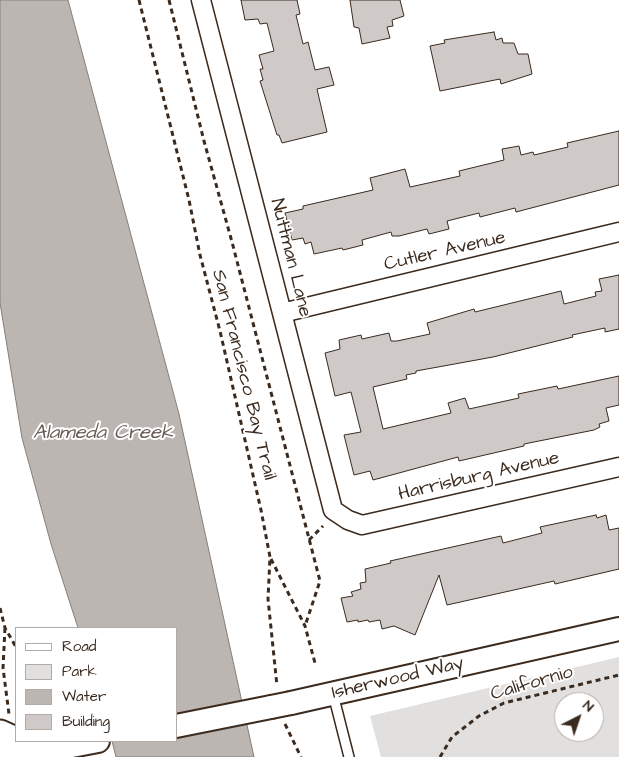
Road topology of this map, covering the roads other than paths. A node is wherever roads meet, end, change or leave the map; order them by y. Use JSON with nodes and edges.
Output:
{"nodes":[{"id":1,"x":202,"y":0,"type":"edge"},
{"id":2,"x":619,"y":232,"type":"edge"},
{"id":3,"x":282,"y":313,"type":"junction"},
{"id":4,"x":619,"y":468,"type":"edge"},
{"id":5,"x":348,"y":520,"type":"joint"},
{"id":6,"x":619,"y":629,"type":"edge"},
{"id":7,"x":333,"y":694,"type":"junction"},
{"id":8,"x":178,"y":726,"type":"edge"},
{"id":9,"x":93,"y":742,"type":"edge"},
{"id":10,"x":4,"y":743,"type":"edge"},
{"id":11,"x":41,"y":753,"type":"edge"},
{"id":12,"x":349,"y":757,"type":"edge"}],
"edges":[{"from":1,"to":3,"type":"street","name":"Nuttman Lane"},
{"from":2,"to":3,"type":"street","name":"Cutler Avenue"},
{"from":3,"to":5,"type":"street","name":"Nuttman Lane"},
{"from":4,"to":5,"type":"street","name":"Harrisburg Avenue"},
{"from":6,"to":7,"type":"street","name":"Isherwood Way"},
{"from":7,"to":8,"type":"street","name":"Isherwood Way"},
{"from":7,"to":12,"type":"lane"},
{"from":9,"to":11,"type":"street","bridge":true},
{"from":10,"to":11,"type":"main road"}]}
